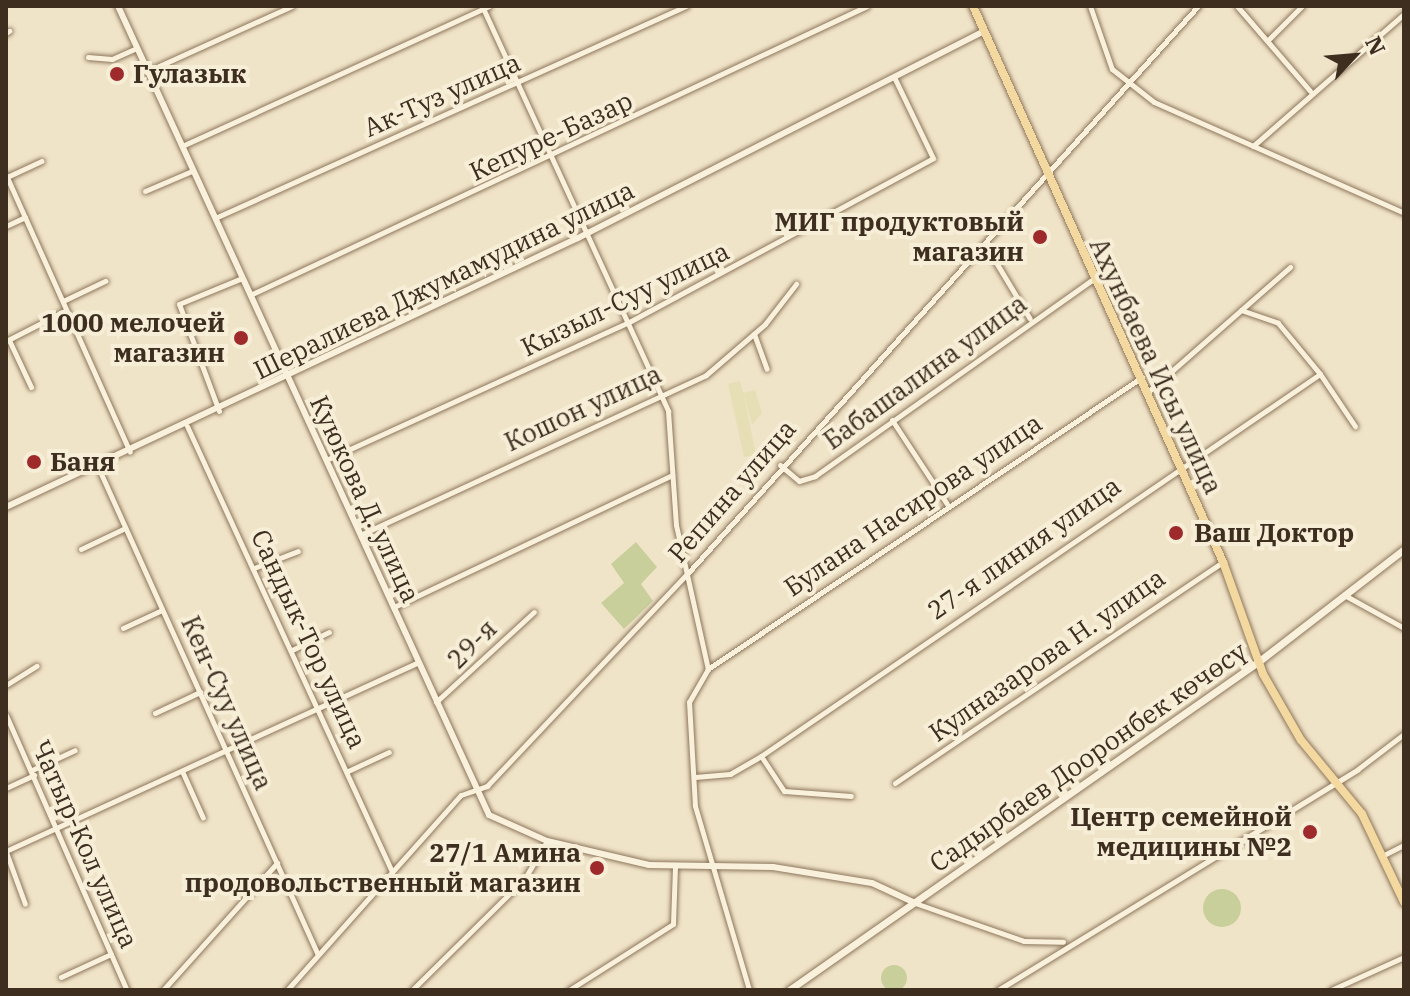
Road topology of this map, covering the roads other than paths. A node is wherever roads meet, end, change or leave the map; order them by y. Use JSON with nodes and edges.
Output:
{"nodes":[{"id":1,"x":118,"y":6,"type":"edge"},
{"id":2,"x":292,"y":6,"type":"edge"},
{"id":3,"x":686,"y":6,"type":"edge"},
{"id":4,"x":867,"y":6,"type":"edge"},
{"id":5,"x":973,"y":6,"type":"edge"},
{"id":6,"x":1090,"y":6,"type":"edge"},
{"id":7,"x":1198,"y":6,"type":"edge"},
{"id":8,"x":1237,"y":6,"type":"edge"},
{"id":9,"x":1302,"y":6,"type":"edge"},
{"id":10,"x":485,"y":7,"type":"edge"},
{"id":11,"x":1404,"y":14,"type":"edge"},
{"id":12,"x":984,"y":31,"type":"junction"},
{"id":13,"x":1269,"y":39,"type":"junction"},
{"id":14,"x":137,"y":48,"type":"junction"},
{"id":15,"x":88,"y":57,"type":"dead end"},
{"id":16,"x":148,"y":71,"type":"junction"},
{"id":17,"x":894,"y":77,"type":"junction"},
{"id":18,"x":1123,"y":82,"type":"junction"},
{"id":19,"x":518,"y":84,"type":"junction"},
{"id":20,"x":1310,"y":91,"type":"junction"},
{"id":21,"x":181,"y":146,"type":"junction"},
{"id":22,"x":1253,"y":146,"type":"junction"},
{"id":23,"x":552,"y":158,"type":"junction"},
{"id":24,"x":42,"y":161,"type":"dead end"},
{"id":25,"x":192,"y":171,"type":"junction"},
{"id":26,"x":1044,"y":174,"type":"junction"},
{"id":27,"x":6,"y":176,"type":"edge"},
{"id":28,"x":145,"y":191,"type":"dead end"},
{"id":29,"x":1404,"y":213,"type":"edge"},
{"id":30,"x":25,"y":217,"type":"junction"},
{"id":31,"x":214,"y":219,"type":"junction"},
{"id":32,"x":6,"y":226,"type":"edge"},
{"id":33,"x":588,"y":233,"type":"junction"},
{"id":34,"x":985,"y":244,"type":"junction"},
{"id":35,"x":1290,"y":267,"type":"dead end"},
{"id":36,"x":242,"y":278,"type":"junction"},
{"id":37,"x":1095,"y":278,"type":"junction"},
{"id":38,"x":105,"y":281,"type":"dead end"},
{"id":39,"x":796,"y":284,"type":"dead end"},
{"id":40,"x":249,"y":295,"type":"junction"},
{"id":41,"x":62,"y":301,"type":"junction"},
{"id":42,"x":1241,"y":310,"type":"junction"},
{"id":43,"x":65,"y":311,"type":"junction"},
{"id":44,"x":1030,"y":319,"type":"junction"},
{"id":45,"x":629,"y":322,"type":"junction"},
{"id":46,"x":754,"y":334,"type":"junction"},
{"id":47,"x":7,"y":341,"type":"edge"},
{"id":48,"x":767,"y":369,"type":"dead end"},
{"id":49,"x":1320,"y":374,"type":"junction"},
{"id":50,"x":1143,"y":377,"type":"junction"},
{"id":51,"x":288,"y":378,"type":"junction"},
{"id":52,"x":31,"y":387,"type":"dead end"},
{"id":53,"x":1149,"y":391,"type":"junction"},
{"id":54,"x":661,"y":393,"type":"junction"},
{"id":55,"x":219,"y":411,"type":"junction"},
{"id":56,"x":892,"y":420,"type":"junction"},
{"id":57,"x":187,"y":426,"type":"junction"},
{"id":58,"x":1355,"y":426,"type":"dead end"},
{"id":59,"x":130,"y":452,"type":"junction"},
{"id":60,"x":326,"y":460,"type":"junction"},
{"id":61,"x":780,"y":465,"type":"junction"},
{"id":62,"x":98,"y":467,"type":"junction"},
{"id":63,"x":1182,"y":468,"type":"junction"},
{"id":64,"x":672,"y":475,"type":"junction"},
{"id":65,"x":947,"y":504,"type":"junction"},
{"id":66,"x":6,"y":507,"type":"edge"},
{"id":67,"x":125,"y":528,"type":"junction"},
{"id":68,"x":360,"y":535,"type":"junction"},
{"id":69,"x":81,"y":549,"type":"dead end"},
{"id":70,"x":1404,"y":549,"type":"edge"},
{"id":71,"x":298,"y":551,"type":"dead end"},
{"id":72,"x":1223,"y":562,"type":"junction"},
{"id":73,"x":254,"y":568,"type":"junction"},
{"id":74,"x":688,"y":573,"type":"junction"},
{"id":75,"x":1346,"y":596,"type":"junction"},
{"id":76,"x":393,"y":608,"type":"junction"},
{"id":77,"x":162,"y":610,"type":"junction"},
{"id":78,"x":534,"y":612,"type":"dead end"},
{"id":79,"x":123,"y":628,"type":"dead end"},
{"id":80,"x":1404,"y":628,"type":"edge"},
{"id":81,"x":329,"y":632,"type":"dead end"},
{"id":82,"x":292,"y":650,"type":"junction"},
{"id":83,"x":418,"y":662,"type":"junction"},
{"id":84,"x":1258,"y":662,"type":"junction"},
{"id":85,"x":37,"y":666,"type":"dead end"},
{"id":86,"x":708,"y":669,"type":"junction"},
{"id":87,"x":6,"y":685,"type":"edge"},
{"id":88,"x":200,"y":692,"type":"junction"},
{"id":89,"x":436,"y":702,"type":"junction"},
{"id":90,"x":320,"y":707,"type":"junction"},
{"id":91,"x":155,"y":713,"type":"dead end"},
{"id":92,"x":6,"y":715,"type":"edge"},
{"id":93,"x":1404,"y":734,"type":"edge"},
{"id":94,"x":75,"y":750,"type":"dead end"},
{"id":95,"x":226,"y":750,"type":"junction"},
{"id":96,"x":389,"y":752,"type":"dead end"},
{"id":97,"x":761,"y":756,"type":"junction"},
{"id":98,"x":182,"y":771,"type":"junction"},
{"id":99,"x":348,"y":771,"type":"junction"},
{"id":100,"x":33,"y":772,"type":"junction"},
{"id":101,"x":695,"y":777,"type":"junction"},
{"id":102,"x":1337,"y":782,"type":"junction"},
{"id":103,"x":895,"y":783,"type":"dead end"},
{"id":104,"x":6,"y":788,"type":"edge"},
{"id":105,"x":477,"y":790,"type":"junction"},
{"id":106,"x":851,"y":796,"type":"dead end"},
{"id":107,"x":203,"y":818,"type":"dead end"},
{"id":108,"x":57,"y":828,"type":"junction"},
{"id":109,"x":547,"y":841,"type":"junction"},
{"id":110,"x":1404,"y":845,"type":"edge"},
{"id":111,"x":6,"y":851,"type":"edge"},
{"id":112,"x":1382,"y":856,"type":"junction"},
{"id":113,"x":277,"y":862,"type":"junction"},
{"id":114,"x":675,"y":867,"type":"junction"},
{"id":115,"x":391,"y":870,"type":"junction"},
{"id":116,"x":711,"y":870,"type":"junction"},
{"id":117,"x":1404,"y":902,"type":"edge"},
{"id":118,"x":915,"y":903,"type":"junction"},
{"id":119,"x":25,"y":904,"type":"dead end"},
{"id":120,"x":1064,"y":943,"type":"junction"},
{"id":121,"x":111,"y":954,"type":"junction"},
{"id":122,"x":318,"y":955,"type":"junction"},
{"id":123,"x":1404,"y":957,"type":"edge"},
{"id":124,"x":61,"y":977,"type":"dead end"},
{"id":125,"x":127,"y":990,"type":"edge"},
{"id":126,"x":163,"y":990,"type":"edge"},
{"id":127,"x":287,"y":990,"type":"edge"},
{"id":128,"x":412,"y":990,"type":"edge"},
{"id":129,"x":569,"y":990,"type":"edge"},
{"id":130,"x":749,"y":990,"type":"edge"},
{"id":131,"x":789,"y":990,"type":"edge"},
{"id":132,"x":998,"y":990,"type":"edge"},
{"id":133,"x":1331,"y":990,"type":"edge"}],
"edges":[{"from":1,"to":14,"type":"street","name":"Куюкова Д. улица"},
{"from":2,"to":16,"type":"street"},
{"from":3,"to":19,"type":"street","name":"Ак-Туз улица"},
{"from":4,"to":23,"type":"street","name":"Кепуре-Базар"},
{"from":5,"to":12,"type":"main road","name":"Ахунбаева Исы улица"},
{"from":6,"to":18,"type":"street"},
{"from":7,"to":18,"type":"street","name":"Репина улица"},
{"from":8,"to":13,"type":"street"},
{"from":9,"to":13,"type":"street"},
{"from":10,"to":19,"type":"street"},
{"from":10,"to":21,"type":"street"},
{"from":11,"to":20,"type":"street"},
{"from":12,"to":17,"type":"street","name":"Шералиева Джумамудина улица"},
{"from":12,"to":26,"type":"main road","name":"Ахунбаева Исы улица"},
{"from":13,"to":20,"type":"street"},
{"from":14,"to":15,"type":"street"},
{"from":14,"to":16,"type":"street","name":"Куюкова Д. улица"},
{"from":16,"to":21,"type":"street","name":"Куюкова Д. улица"},
{"from":17,"to":33,"type":"street","name":"Шералиева Джумамудина улица"},
{"from":17,"to":45,"type":"street","name":"Кызыл-Суу улица"},
{"from":18,"to":22,"type":"street"},
{"from":18,"to":26,"type":"street","name":"Репина улица"},
{"from":19,"to":23,"type":"street"},
{"from":19,"to":31,"type":"street","name":"Ак-Туз улица"},
{"from":20,"to":22,"type":"street"},
{"from":21,"to":25,"type":"street","name":"Куюкова Д. улица"},
{"from":22,"to":29,"type":"street"},
{"from":23,"to":33,"type":"street"},
{"from":23,"to":40,"type":"street","name":"Кепуре-Базар"},
{"from":24,"to":27,"type":"street"},
{"from":25,"to":28,"type":"street"},
{"from":25,"to":31,"type":"street","name":"Куюкова Д. улица"},
{"from":26,"to":34,"type":"street","name":"Репина улица"},
{"from":26,"to":37,"type":"main road","name":"Ахунбаева Исы улица"},
{"from":27,"to":30,"type":"street"},
{"from":30,"to":32,"type":"street"},
{"from":30,"to":41,"type":"street"},
{"from":31,"to":36,"type":"street","name":"Куюкова Д. улица"},
{"from":33,"to":45,"type":"street"},
{"from":33,"to":51,"type":"street","name":"Шералиева Джумамудина улица"},
{"from":34,"to":44,"type":"street"},
{"from":34,"to":61,"type":"street","name":"Репина улица"},
{"from":35,"to":42,"type":"street"},
{"from":36,"to":40,"type":"street","name":"Куюкова Д. улица"},
{"from":36,"to":55,"type":"street"},
{"from":37,"to":44,"type":"street","name":"Бабашалина улица"},
{"from":37,"to":50,"type":"main road","name":"Ахунбаева Исы улица"},
{"from":38,"to":41,"type":"street"},
{"from":39,"to":46,"type":"street","name":"Кошон улица"},
{"from":40,"to":51,"type":"street","name":"Куюкова Д. улица"},
{"from":41,"to":43,"type":"street"},
{"from":42,"to":49,"type":"street"},
{"from":42,"to":53,"type":"street"},
{"from":43,"to":47,"type":"street"},
{"from":43,"to":59,"type":"street"},
{"from":44,"to":56,"type":"street","name":"Бабашалина улица"},
{"from":45,"to":54,"type":"street"},
{"from":45,"to":60,"type":"street","name":"Кызыл-Суу улица"},
{"from":46,"to":48,"type":"street"},
{"from":46,"to":54,"type":"street","name":"Кошон улица"},
{"from":47,"to":52,"type":"street"},
{"from":49,"to":58,"type":"street"},
{"from":49,"to":63,"type":"street","name":"27-я линия улица"},
{"from":50,"to":53,"type":"main road","name":"Ахунбаева Исы улица"},
{"from":50,"to":65,"type":"street","name":"Булана Насирова улица"},
{"from":51,"to":55,"type":"street","name":"Шералиева Джумамудина улица"},
{"from":51,"to":60,"type":"street","name":"Куюкова Д. улица"},
{"from":53,"to":63,"type":"main road","name":"Ахунбаева Исы улица"},
{"from":54,"to":64,"type":"street"},
{"from":54,"to":68,"type":"street","name":"Кошон улица"},
{"from":55,"to":57,"type":"street","name":"Шералиева Джумамудина улица"},
{"from":56,"to":61,"type":"street","name":"Бабашалина улица"},
{"from":56,"to":65,"type":"street"},
{"from":57,"to":59,"type":"street","name":"Шералиева Джумамудина улица"},
{"from":57,"to":73,"type":"street","name":"Сандык-Тор улица"},
{"from":59,"to":62,"type":"street","name":"Шералиева Джумамудина улица"},
{"from":60,"to":68,"type":"street","name":"Куюкова Д. улица"},
{"from":61,"to":74,"type":"street","name":"Репина улица"},
{"from":62,"to":66,"type":"street","name":"Шералиева Джумамудина улица"},
{"from":62,"to":67,"type":"street","name":"Кен-Суу улица"},
{"from":63,"to":72,"type":"main road","name":"Ахунбаева Исы улица"},
{"from":63,"to":97,"type":"street","name":"27-я линия улица"},
{"from":64,"to":74,"type":"street"},
{"from":64,"to":76,"type":"street"},
{"from":65,"to":86,"type":"street","name":"Булана Насирова улица"},
{"from":67,"to":69,"type":"street"},
{"from":67,"to":77,"type":"street","name":"Кен-Суу улица"},
{"from":68,"to":76,"type":"street","name":"Куюкова Д. улица"},
{"from":70,"to":75,"type":"main road","name":"Садырбаев Дооронбек көчөсү"},
{"from":71,"to":73,"type":"street"},
{"from":72,"to":84,"type":"main road","name":"Ахунбаева Исы улица"},
{"from":72,"to":103,"type":"street","name":"Кулназарова Н. улица"},
{"from":73,"to":82,"type":"street","name":"Сандык-Тор улица"},
{"from":74,"to":86,"type":"street"},
{"from":74,"to":105,"type":"street","name":"Репина улица"},
{"from":75,"to":80,"type":"street"},
{"from":75,"to":84,"type":"main road","name":"Садырбаев Дооронбек көчөсү"},
{"from":76,"to":83,"type":"street","name":"Куюкова Д. улица"},
{"from":77,"to":79,"type":"street"},
{"from":77,"to":88,"type":"street","name":"Кен-Суу улица"},
{"from":78,"to":89,"type":"street","name":"29-я"},
{"from":81,"to":82,"type":"street"},
{"from":82,"to":90,"type":"street","name":"Сандык-Тор улица"},
{"from":83,"to":89,"type":"street","name":"Куюкова Д. улица"},
{"from":83,"to":90,"type":"street"},
{"from":84,"to":102,"type":"main road","name":"Ахунбаева Исы улица"},
{"from":84,"to":118,"type":"main road","name":"Садырбаев Дооронбек көчөсү"},
{"from":85,"to":87,"type":"street"},
{"from":86,"to":101,"type":"street"},
{"from":88,"to":91,"type":"street"},
{"from":88,"to":95,"type":"street","name":"Кен-Суу улица"},
{"from":89,"to":105,"type":"street","name":"Куюкова Д. улица"},
{"from":90,"to":95,"type":"street"},
{"from":90,"to":99,"type":"street","name":"Сандык-Тор улица"},
{"from":92,"to":100,"type":"street","name":"Чатыр-Кол улица"},
{"from":93,"to":102,"type":"street"},
{"from":94,"to":100,"type":"street"},
{"from":95,"to":98,"type":"street"},
{"from":95,"to":113,"type":"street","name":"Кен-Суу улица"},
{"from":96,"to":99,"type":"street"},
{"from":97,"to":101,"type":"street","name":"27-я линия улица"},
{"from":97,"to":106,"type":"street"},
{"from":98,"to":107,"type":"street"},
{"from":98,"to":108,"type":"street"},
{"from":99,"to":115,"type":"street","name":"Сандык-Тор улица"},
{"from":100,"to":104,"type":"street"},
{"from":100,"to":108,"type":"street","name":"Чатыр-Кол улица"},
{"from":101,"to":116,"type":"street"},
{"from":102,"to":112,"type":"main road","name":"Ахунбаева Исы улица"},
{"from":102,"to":120,"type":"street"},
{"from":105,"to":109,"type":"street","name":"Куюкова Д. улица"},
{"from":105,"to":115,"type":"street","name":"Репина улица"},
{"from":108,"to":111,"type":"street"},
{"from":108,"to":121,"type":"street","name":"Чатыр-Кол улица"},
{"from":109,"to":114,"type":"street","name":"Куюкова Д. улица"},
{"from":109,"to":128,"type":"street"},
{"from":110,"to":112,"type":"street"},
{"from":111,"to":119,"type":"street"},
{"from":112,"to":117,"type":"main road","name":"Ахунбаева Исы улица"},
{"from":113,"to":122,"type":"street","name":"Кен-Суу улица"},
{"from":113,"to":126,"type":"street"},
{"from":114,"to":116,"type":"street","name":"Куюкова Д. улица"},
{"from":114,"to":129,"type":"street"},
{"from":115,"to":122,"type":"street","name":"Репина улица"},
{"from":116,"to":118,"type":"street","name":"Куюкова Д. улица"},
{"from":116,"to":130,"type":"street"},
{"from":118,"to":120,"type":"street"},
{"from":118,"to":131,"type":"main road","name":"Садырбаев Дооронбек көчөсү"},
{"from":120,"to":132,"type":"street"},
{"from":121,"to":124,"type":"street"},
{"from":121,"to":125,"type":"street","name":"Чатыр-Кол улица"},
{"from":122,"to":127,"type":"street","name":"Репина улица"},
{"from":123,"to":133,"type":"street"}]}
